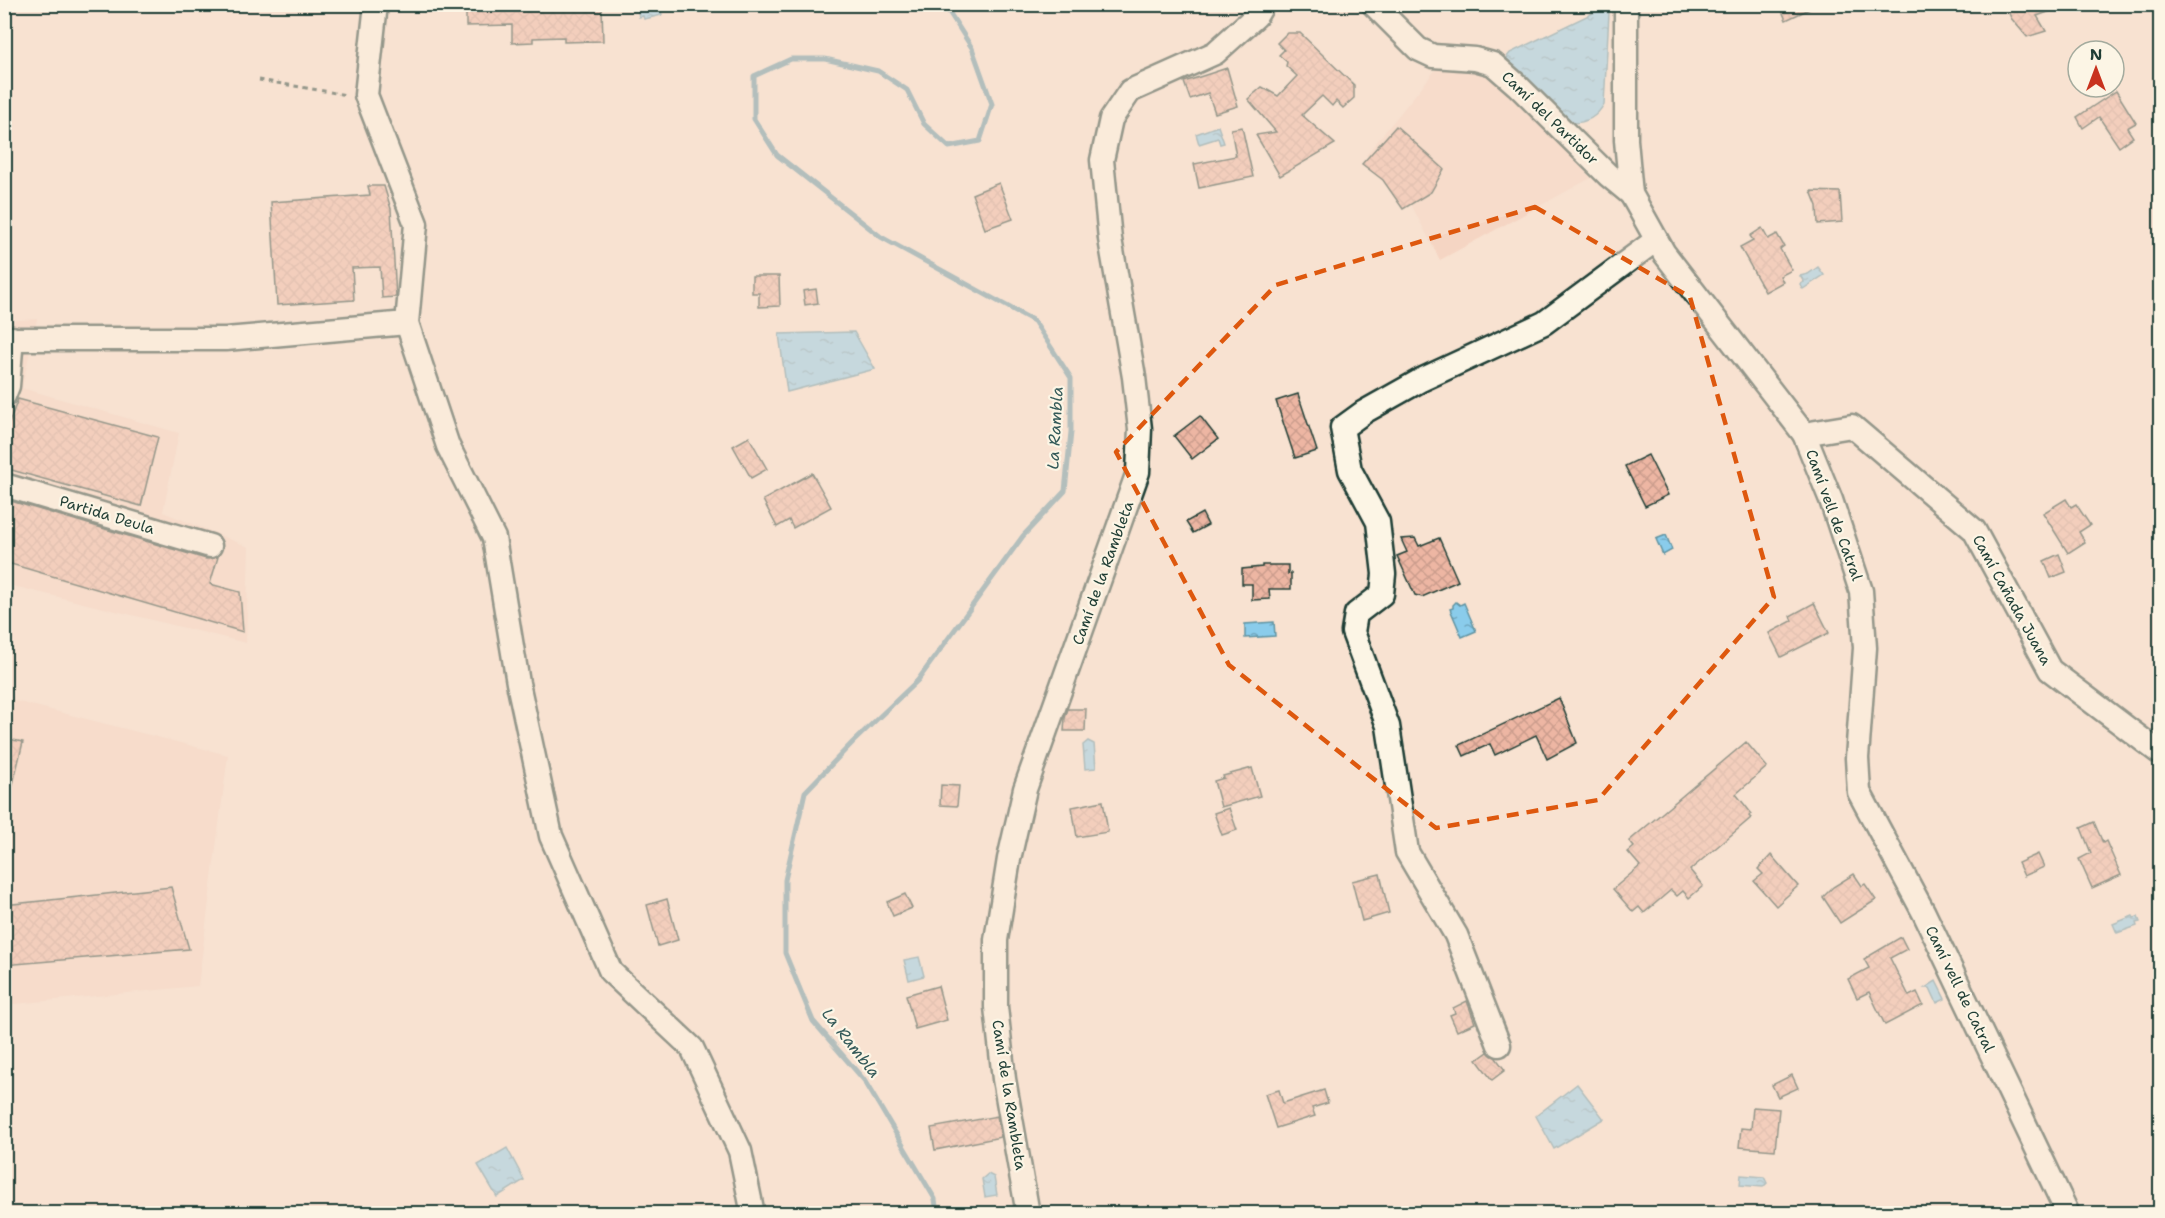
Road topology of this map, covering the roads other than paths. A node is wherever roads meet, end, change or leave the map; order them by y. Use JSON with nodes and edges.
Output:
{"nodes":[{"id":1,"x":376,"y":4,"type":"edge"},
{"id":2,"x":1263,"y":4,"type":"edge"},
{"id":3,"x":1373,"y":4,"type":"edge"},
{"id":4,"x":1626,"y":4,"type":"edge"},
{"id":5,"x":1631,"y":194,"type":"junction"},
{"id":6,"x":1656,"y":240,"type":"junction"},
{"id":7,"x":407,"y":323,"type":"junction"},
{"id":8,"x":8,"y":339,"type":"edge"},
{"id":9,"x":4,"y":396,"type":"edge"},
{"id":10,"x":1804,"y":434,"type":"junction"},
{"id":11,"x":4,"y":484,"type":"edge"},
{"id":12,"x":210,"y":546,"type":"dead end"},
{"id":13,"x":2160,"y":753,"type":"edge"},
{"id":14,"x":1499,"y":1045,"type":"dead end"},
{"id":15,"x":753,"y":1214,"type":"edge"},
{"id":16,"x":1028,"y":1214,"type":"edge"},
{"id":17,"x":2068,"y":1214,"type":"edge"}],
"edges":[{"from":1,"to":7,"type":"street"},
{"from":2,"to":16,"type":"street","name":"Camí de la Rambleta"},
{"from":3,"to":5,"type":"street","name":"Camí del Partidor"},
{"from":4,"to":5,"type":"street","name":"Camí vell de Catral"},
{"from":5,"to":6,"type":"street","name":"Camí vell de Catral"},
{"from":6,"to":10,"type":"street","name":"Camí vell de Catral"},
{"from":6,"to":14,"type":"street"},
{"from":7,"to":8,"type":"street"},
{"from":7,"to":15,"type":"street"},
{"from":8,"to":9,"type":"street"},
{"from":10,"to":13,"type":"street","name":"Camí Cañada Juana"},
{"from":10,"to":17,"type":"street","name":"Camí vell de Catral"},
{"from":11,"to":12,"type":"street","name":"Partida Deula"}]}
